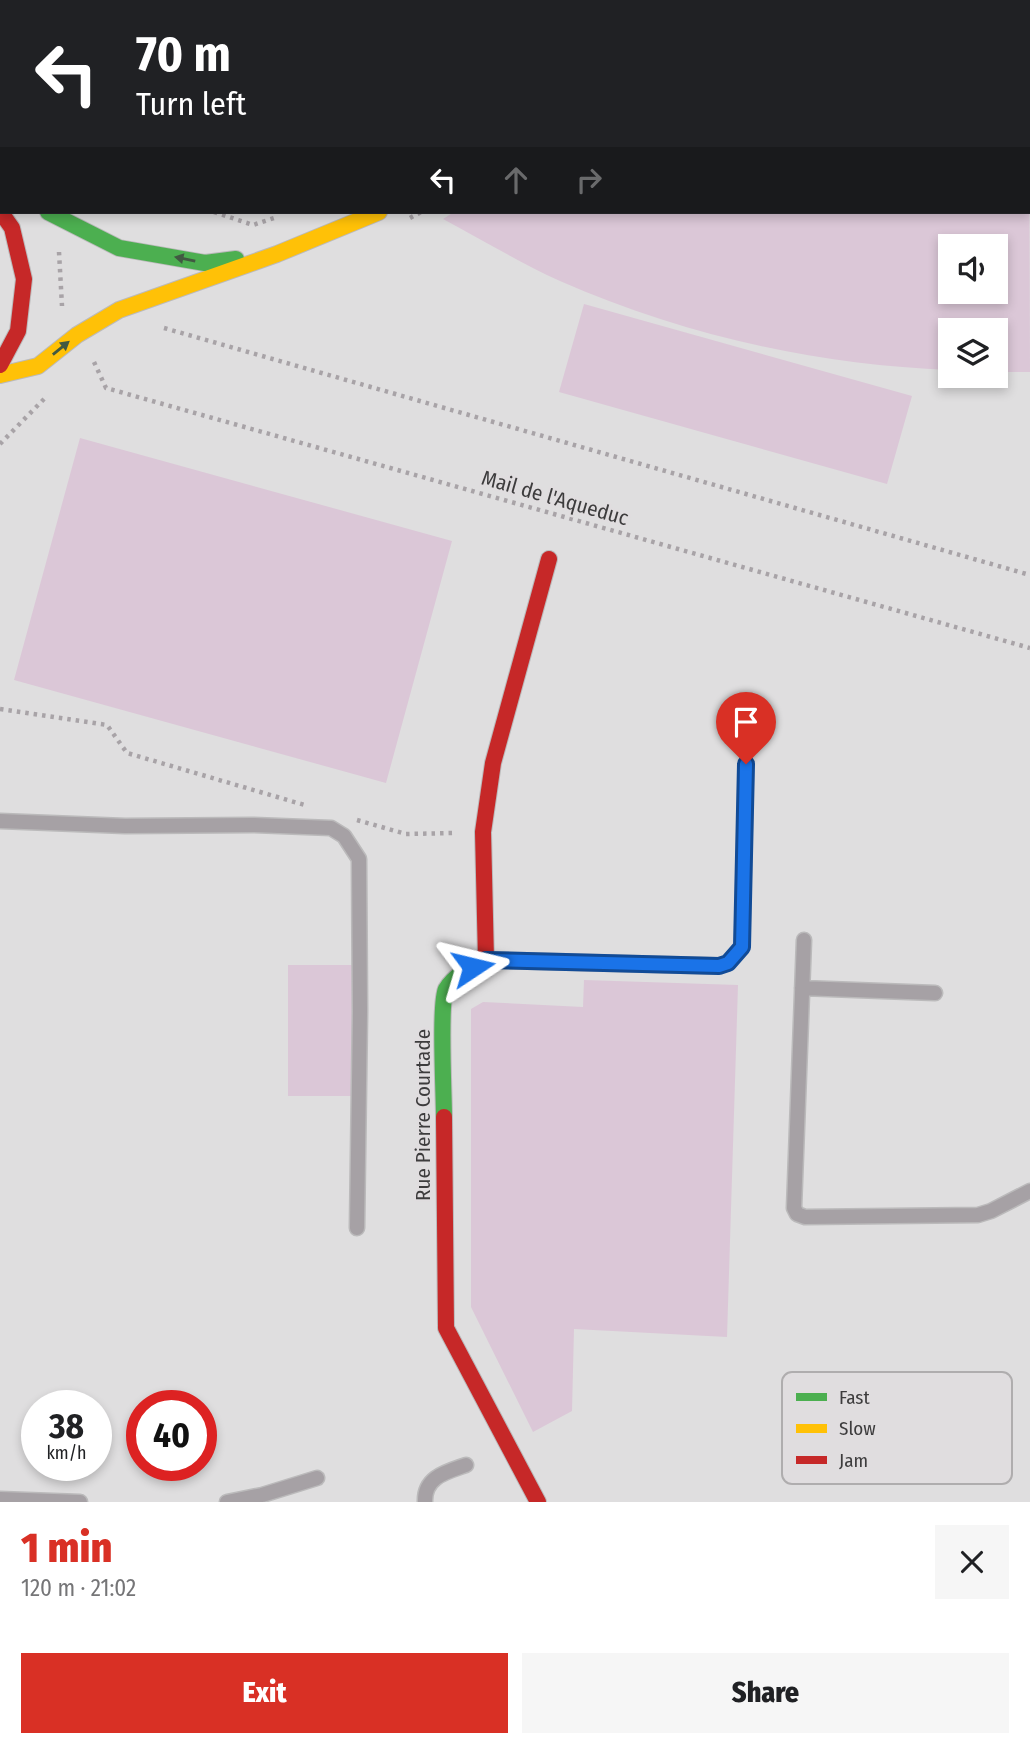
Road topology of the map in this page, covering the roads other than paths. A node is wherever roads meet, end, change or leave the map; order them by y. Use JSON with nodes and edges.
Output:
{"nodes":[{"id":1,"x":2,"y":214,"type":"edge"},
{"id":2,"x":51,"y":214,"type":"edge"},
{"id":3,"x":374,"y":214,"type":"edge"},
{"id":4,"x":277,"y":254,"type":"junction"},
{"id":5,"x":0,"y":365,"type":"edge"},
{"id":6,"x":0,"y":375,"type":"edge"},
{"id":7,"x":550,"y":559,"type":"dead end"},
{"id":8,"x":746,"y":764,"type":"dead end"},
{"id":9,"x":0,"y":821,"type":"edge"},
{"id":10,"x":804,"y":940,"type":"dead end"},
{"id":11,"x":486,"y":960,"type":"junction"},
{"id":12,"x":719,"y":966,"type":"joint"},
{"id":13,"x":802,"y":988,"type":"junction"},
{"id":14,"x":935,"y":993,"type":"dead end"},
{"id":15,"x":1030,"y":1191,"type":"edge"},
{"id":16,"x":357,"y":1228,"type":"dead end"},
{"id":17,"x":466,"y":1465,"type":"dead end"},
{"id":18,"x":317,"y":1478,"type":"dead end"},
{"id":19,"x":0,"y":1499,"type":"edge"},
{"id":20,"x":80,"y":1502,"type":"edge"},
{"id":21,"x":227,"y":1502,"type":"edge"},
{"id":22,"x":425,"y":1502,"type":"edge"},
{"id":23,"x":538,"y":1502,"type":"edge"}],
"edges":[{"from":1,"to":5,"type":"street"},
{"from":4,"to":2,"type":"street","one_way":true},
{"from":3,"to":4,"type":"street"},
{"from":6,"to":4,"type":"street","one_way":true},
{"from":7,"to":11,"type":"street"},
{"from":8,"to":12,"type":"lane"},
{"from":9,"to":16,"type":"lane"},
{"from":10,"to":13,"type":"lane"},
{"from":11,"to":12,"type":"street"},
{"from":11,"to":23,"type":"street","name":"Rue Pierre Courtade"},
{"from":13,"to":14,"type":"lane"},
{"from":13,"to":15,"type":"lane"},
{"from":17,"to":22,"type":"lane"},
{"from":18,"to":21,"type":"lane"},
{"from":19,"to":20,"type":"lane"}]}
